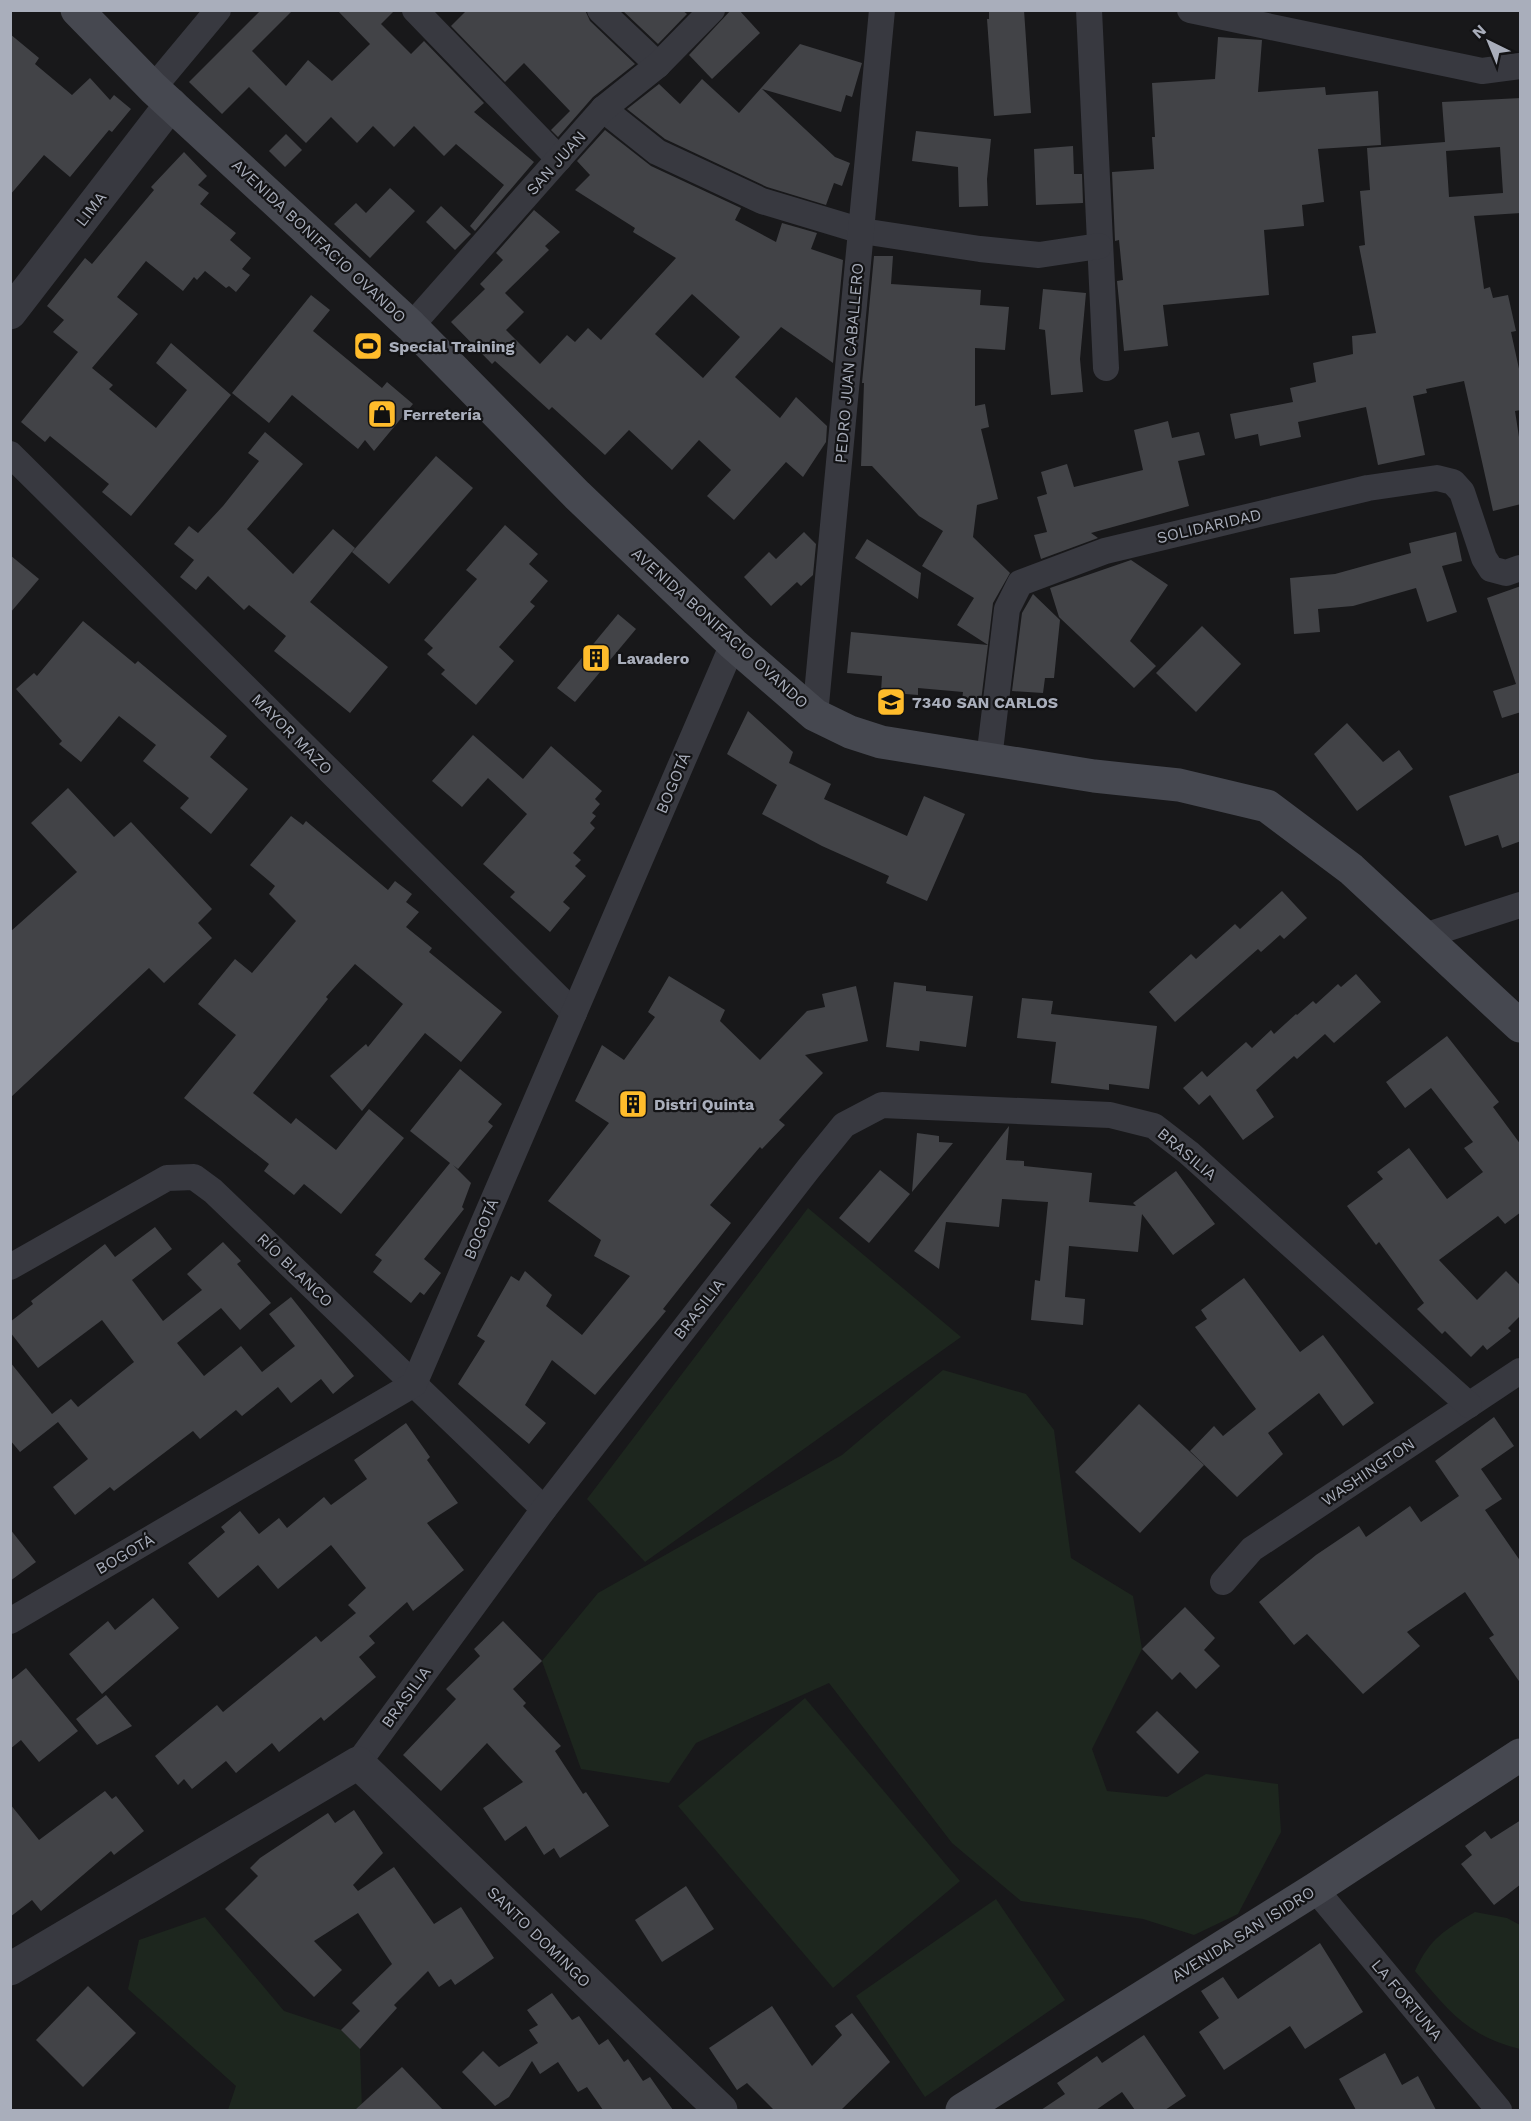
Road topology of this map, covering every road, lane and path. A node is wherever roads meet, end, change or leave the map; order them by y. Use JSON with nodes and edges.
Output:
{"nodes":[{"id":1,"x":76,"y":10,"type":"edge"},
{"id":2,"x":218,"y":10,"type":"edge"},
{"id":3,"x":415,"y":10,"type":"edge"},
{"id":4,"x":600,"y":10,"type":"edge"},
{"id":5,"x":712,"y":10,"type":"edge"},
{"id":6,"x":882,"y":10,"type":"edge"},
{"id":7,"x":1089,"y":10,"type":"edge"},
{"id":8,"x":1190,"y":10,"type":"edge"},
{"id":9,"x":1225,"y":14,"type":"edge"},
{"id":10,"x":658,"y":65,"type":"junction"},
{"id":11,"x":1521,"y":66,"type":"edge"},
{"id":12,"x":162,"y":96,"type":"junction"},
{"id":13,"x":603,"y":109,"type":"junction"},
{"id":14,"x":560,"y":159,"type":"junction"},
{"id":15,"x":862,"y":231,"type":"junction"},
{"id":16,"x":1099,"y":246,"type":"junction"},
{"id":17,"x":10,"y":314,"type":"edge"},
{"id":18,"x":411,"y":326,"type":"junction"},
{"id":19,"x":1107,"y":368,"type":"dead end"},
{"id":20,"x":10,"y":454,"type":"edge"},
{"id":21,"x":1521,"y":568,"type":"edge"},
{"id":22,"x":733,"y":644,"type":"junction"},
{"id":23,"x":815,"y":715,"type":"junction"},
{"id":24,"x":990,"y":759,"type":"junction"},
{"id":25,"x":1521,"y":905,"type":"edge"},
{"id":26,"x":1424,"y":936,"type":"junction"},
{"id":27,"x":574,"y":1013,"type":"junction"},
{"id":28,"x":1521,"y":1026,"type":"edge"},
{"id":29,"x":10,"y":1267,"type":"edge"},
{"id":30,"x":1521,"y":1371,"type":"edge"},
{"id":31,"x":414,"y":1384,"type":"junction"},
{"id":32,"x":1469,"y":1405,"type":"junction"},
{"id":33,"x":544,"y":1509,"type":"junction"},
{"id":34,"x":1223,"y":1582,"type":"dead end"},
{"id":35,"x":10,"y":1621,"type":"edge"},
{"id":36,"x":1521,"y":1755,"type":"edge"},
{"id":37,"x":358,"y":1763,"type":"junction"},
{"id":38,"x":1315,"y":1889,"type":"junction"},
{"id":39,"x":10,"y":1969,"type":"edge"},
{"id":40,"x":721,"y":2110,"type":"edge"},
{"id":41,"x":962,"y":2110,"type":"edge"},
{"id":42,"x":1499,"y":2110,"type":"edge"}],
"edges":[{"from":1,"to":12,"type":"main road","name":"AVENIDA BONIFACIO OVANDO"},
{"from":2,"to":12,"type":"street","name":"LIMA"},
{"from":3,"to":14,"type":"street"},
{"from":4,"to":10,"type":"street"},
{"from":5,"to":10,"type":"street","name":"SAN JUAN"},
{"from":6,"to":15,"type":"street","name":"PEDRO JUAN CABALLERO"},
{"from":7,"to":16,"type":"street"},
{"from":8,"to":9,"type":"street"},
{"from":9,"to":11,"type":"street"},
{"from":10,"to":13,"type":"street","name":"SAN JUAN"},
{"from":12,"to":17,"type":"street","name":"LIMA"},
{"from":12,"to":18,"type":"main road","name":"AVENIDA BONIFACIO OVANDO"},
{"from":13,"to":14,"type":"street","name":"SAN JUAN"},
{"from":13,"to":15,"type":"street"},
{"from":14,"to":18,"type":"street","name":"SAN JUAN"},
{"from":15,"to":16,"type":"street"},
{"from":15,"to":23,"type":"street","name":"PEDRO JUAN CABALLERO"},
{"from":16,"to":19,"type":"street"},
{"from":18,"to":22,"type":"main road","name":"AVENIDA BONIFACIO OVANDO"},
{"from":20,"to":27,"type":"street","name":"MAYOR MAZO"},
{"from":21,"to":24,"type":"street","name":"SOLIDARIDAD"},
{"from":22,"to":23,"type":"main road","name":"AVENIDA BONIFACIO OVANDO"},
{"from":22,"to":27,"type":"street","name":"BOGOTÁ"},
{"from":23,"to":24,"type":"main road","name":"AVENIDA BONIFACIO OVANDO"},
{"from":24,"to":26,"type":"main road","name":"AVENIDA BONIFACIO OVANDO"},
{"from":25,"to":26,"type":"street"},
{"from":26,"to":28,"type":"main road","name":"AVENIDA BONIFACIO OVANDO"},
{"from":27,"to":31,"type":"street","name":"BOGOTÁ"},
{"from":29,"to":31,"type":"street","name":"RÍO BLANCO"},
{"from":30,"to":32,"type":"street","name":"WASHINGTON"},
{"from":31,"to":33,"type":"street","name":"RÍO BLANCO"},
{"from":31,"to":35,"type":"street","name":"BOGOTÁ"},
{"from":32,"to":33,"type":"street","name":"BRASILIA"},
{"from":32,"to":34,"type":"street","name":"WASHINGTON"},
{"from":33,"to":37,"type":"street","name":"BRASILIA"},
{"from":36,"to":38,"type":"main road","name":"AVENIDA SAN ISIDRO"},
{"from":37,"to":39,"type":"street","name":"BRASILIA"},
{"from":37,"to":40,"type":"street","name":"SANTO DOMINGO"},
{"from":38,"to":41,"type":"main road","name":"AVENIDA SAN ISIDRO"},
{"from":38,"to":42,"type":"street","name":"LA FORTUNA"}]}
